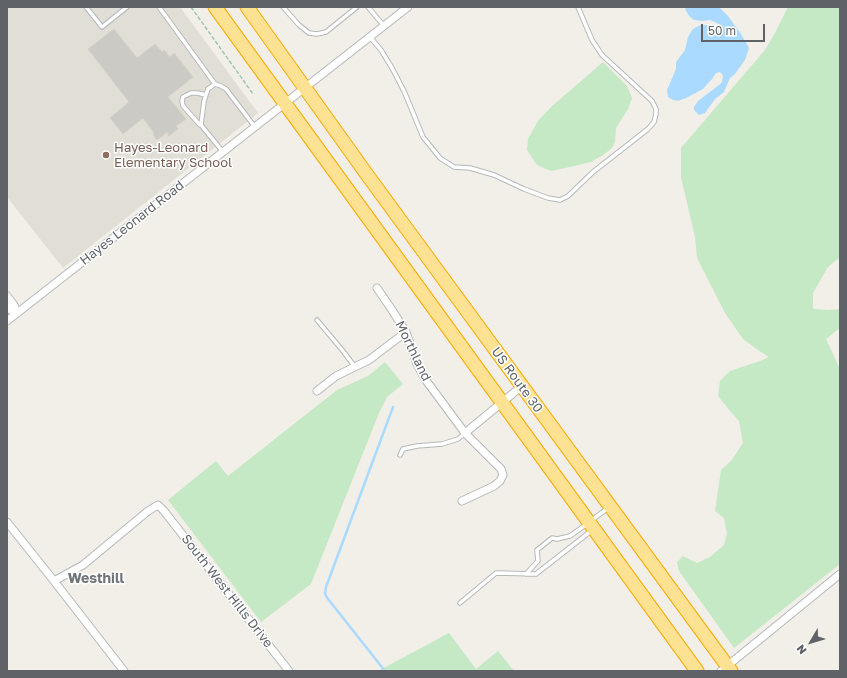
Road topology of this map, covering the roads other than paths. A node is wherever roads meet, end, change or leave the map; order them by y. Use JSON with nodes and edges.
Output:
{"nodes":[{"id":1,"x":86,"y":7,"type":"edge"},
{"id":2,"x":127,"y":7,"type":"edge"},
{"id":3,"x":159,"y":7,"type":"edge"},
{"id":4,"x":215,"y":7,"type":"edge"},
{"id":5,"x":247,"y":7,"type":"edge"},
{"id":6,"x":284,"y":7,"type":"edge"},
{"id":7,"x":357,"y":7,"type":"edge"},
{"id":8,"x":368,"y":7,"type":"edge"},
{"id":9,"x":408,"y":7,"type":"edge"},
{"id":10,"x":578,"y":7,"type":"edge"},
{"id":11,"x":384,"y":26,"type":"junction"},
{"id":12,"x":370,"y":37,"type":"junction"},
{"id":13,"x":215,"y":84,"type":"junction"},
{"id":14,"x":305,"y":88,"type":"junction"},
{"id":15,"x":206,"y":95,"type":"junction"},
{"id":16,"x":285,"y":103,"type":"junction"},
{"id":17,"x":200,"y":125,"type":"junction"},
{"id":18,"x":255,"y":127,"type":"junction"},
{"id":19,"x":223,"y":152,"type":"junction"},
{"id":20,"x":377,"y":288,"type":"dead end"},
{"id":21,"x":7,"y":296,"type":"edge"},
{"id":22,"x":7,"y":306,"type":"edge"},
{"id":23,"x":17,"y":313,"type":"junction"},
{"id":24,"x":317,"y":320,"type":"dead end"},
{"id":25,"x":7,"y":321,"type":"edge"},
{"id":26,"x":406,"y":332,"type":"junction"},
{"id":27,"x":355,"y":367,"type":"junction"},
{"id":28,"x":522,"y":386,"type":"junction"},
{"id":29,"x":317,"y":391,"type":"dead end"},
{"id":30,"x":502,"y":402,"type":"junction"},
{"id":31,"x":465,"y":433,"type":"junction"},
{"id":32,"x":400,"y":455,"type":"dead end"},
{"id":33,"x":462,"y":501,"type":"dead end"},
{"id":34,"x":610,"y":507,"type":"junction"},
{"id":35,"x":7,"y":522,"type":"edge"},
{"id":36,"x":592,"y":525,"type":"junction"},
{"id":37,"x":526,"y":574,"type":"junction"},
{"id":38,"x":840,"y":574,"type":"edge"},
{"id":39,"x":54,"y":581,"type":"junction"},
{"id":40,"x":460,"y":603,"type":"dead end"},
{"id":41,"x":726,"y":669,"type":"edge"},
{"id":42,"x":124,"y":671,"type":"edge"},
{"id":43,"x":289,"y":671,"type":"edge"},
{"id":44,"x":697,"y":671,"type":"edge"}],
"edges":[{"from":1,"to":2,"type":"lane"},
{"from":3,"to":13,"type":"lane"},
{"from":4,"to":16,"type":"highway"},
{"from":5,"to":14,"type":"highway","name":"US Route 30"},
{"from":6,"to":7,"type":"lane"},
{"from":8,"to":11,"type":"lane"},
{"from":9,"to":11,"type":"street","name":"Hayes Leonard Road"},
{"from":10,"to":12,"type":"lane"},
{"from":11,"to":12,"type":"street","name":"Hayes Leonard Road"},
{"from":12,"to":14,"type":"street","name":"Hayes Leonard Road"},
{"from":13,"to":15,"type":"lane"},
{"from":13,"to":18,"type":"lane"},
{"from":14,"to":16,"type":"street","name":"Hayes Leonard Road"},
{"from":14,"to":28,"type":"highway","name":"US Route 30"},
{"from":15,"to":17,"type":"lane"},
{"from":15,"to":17,"type":"lane"},
{"from":16,"to":18,"type":"street","name":"Hayes Leonard Road"},
{"from":16,"to":30,"type":"highway"},
{"from":17,"to":19,"type":"lane"},
{"from":18,"to":19,"type":"street","name":"Hayes Leonard Road"},
{"from":19,"to":23,"type":"street","name":"Hayes Leonard Road"},
{"from":20,"to":26,"type":"street","name":"Morthland"},
{"from":21,"to":23,"type":"street"},
{"from":22,"to":23,"type":"street"},
{"from":23,"to":25,"type":"street","name":"Hayes Leonard Road"},
{"from":24,"to":27,"type":"lane"},
{"from":26,"to":27,"type":"street"},
{"from":26,"to":31,"type":"street","name":"Morthland"},
{"from":27,"to":29,"type":"street"},
{"from":28,"to":30,"type":"street"},
{"from":28,"to":34,"type":"highway","name":"US Route 30"},
{"from":30,"to":31,"type":"street"},
{"from":30,"to":36,"type":"highway"},
{"from":31,"to":32,"type":"lane"},
{"from":31,"to":33,"type":"street","name":"Morthland"},
{"from":34,"to":36,"type":"lane"},
{"from":34,"to":41,"type":"highway","name":"US Route 30"},
{"from":35,"to":39,"type":"street"},
{"from":36,"to":37,"type":"lane"},
{"from":36,"to":37,"type":"lane"},
{"from":36,"to":44,"type":"highway"},
{"from":37,"to":40,"type":"lane"},
{"from":38,"to":41,"type":"street"},
{"from":39,"to":42,"type":"street"},
{"from":39,"to":43,"type":"street","name":"South West Hills Drive"}]}
